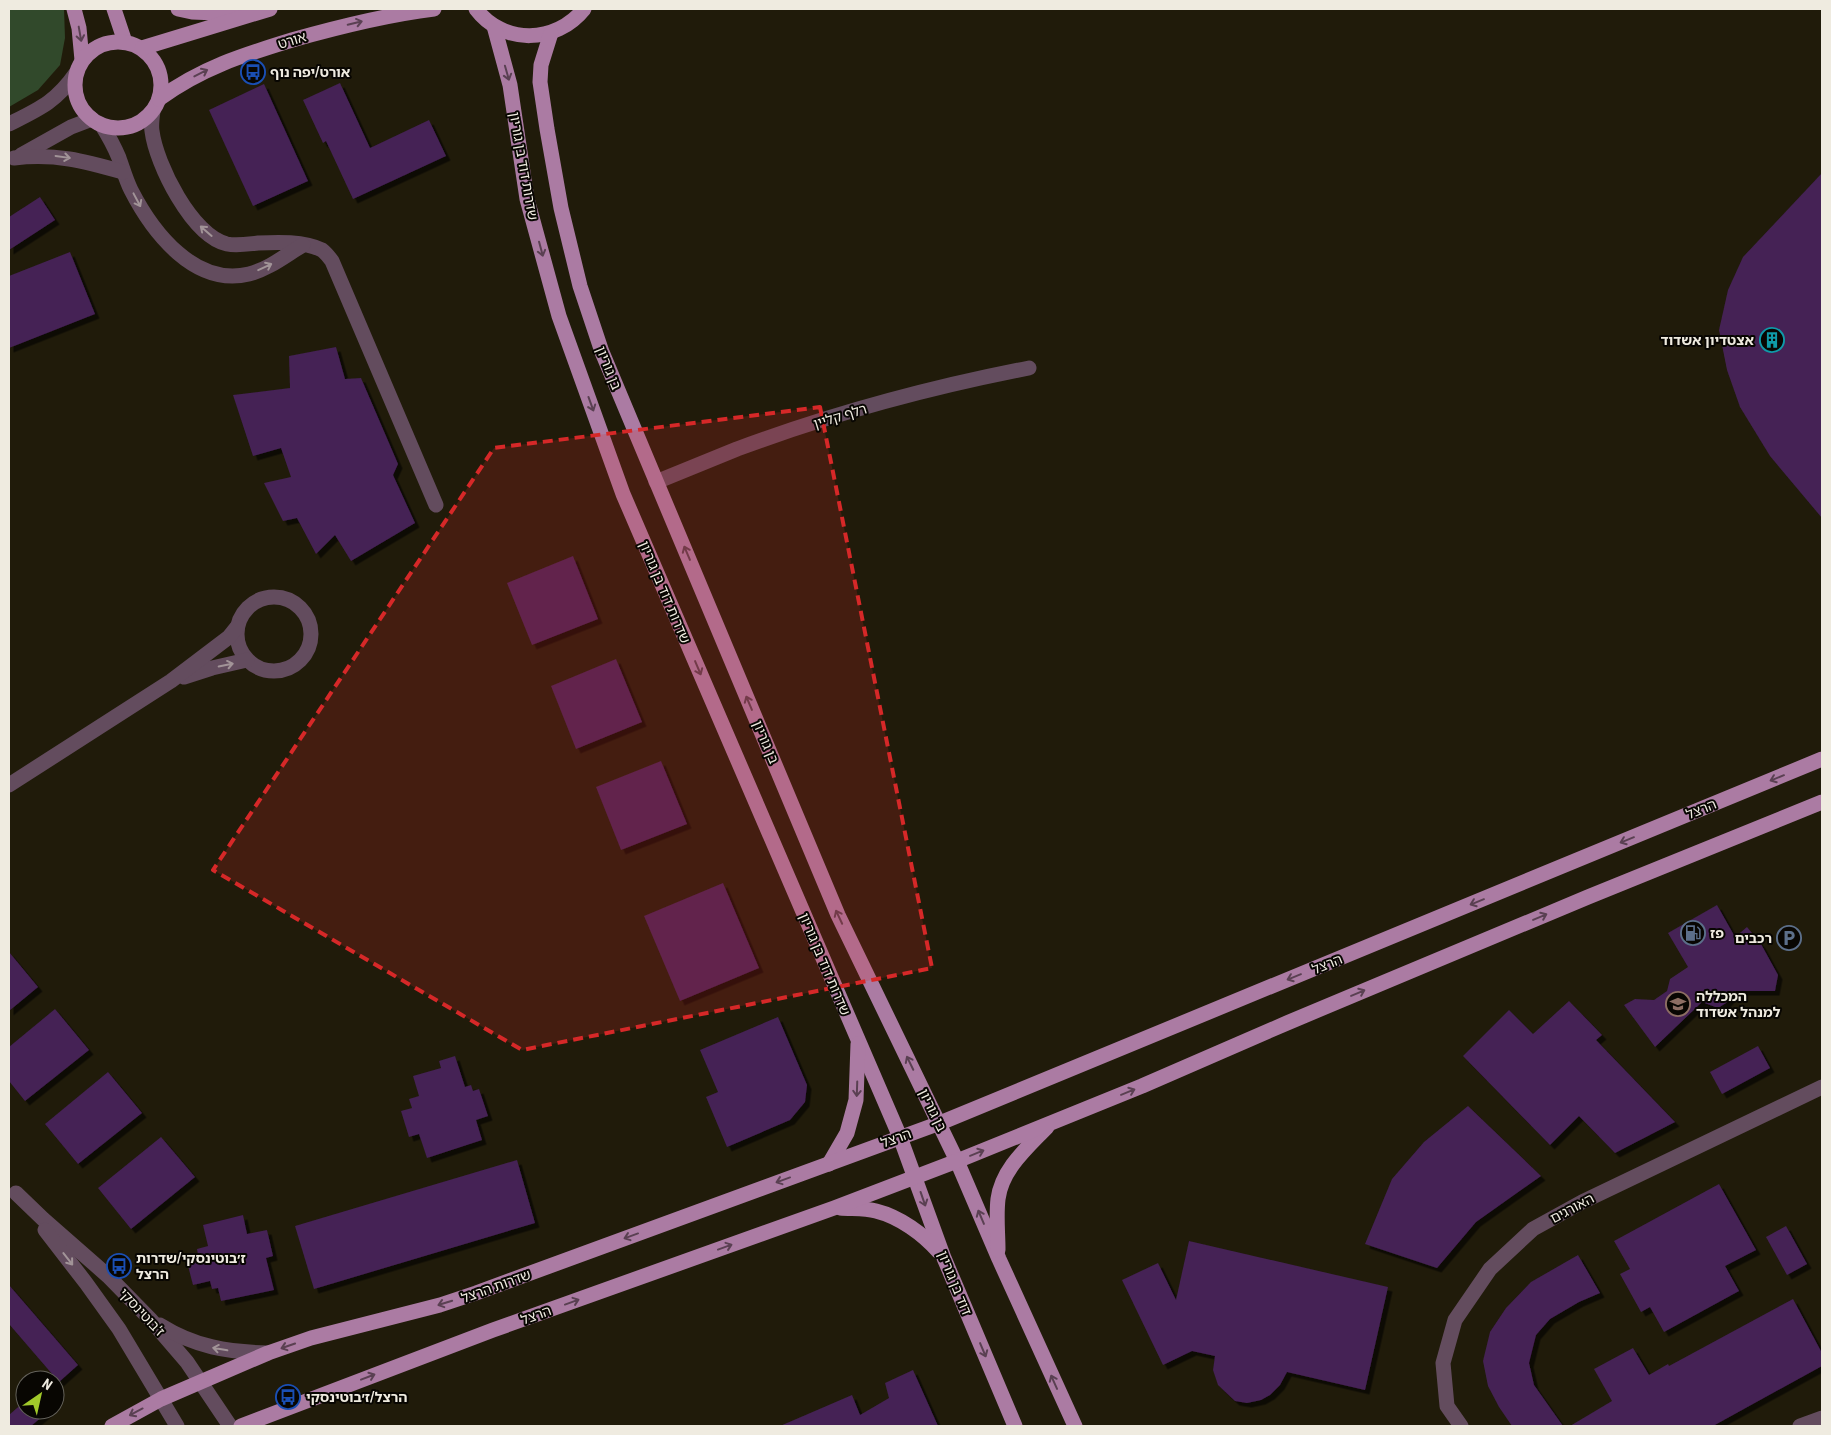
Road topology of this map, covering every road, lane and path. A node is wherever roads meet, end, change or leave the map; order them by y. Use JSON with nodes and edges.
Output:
{"nodes":[{"id":1,"x":74,"y":9,"type":"edge"},
{"id":2,"x":114,"y":9,"type":"edge"},
{"id":3,"x":178,"y":9,"type":"edge"},
{"id":4,"x":270,"y":9,"type":"edge"},
{"id":5,"x":434,"y":9,"type":"edge"},
{"id":6,"x":476,"y":9,"type":"edge"},
{"id":7,"x":584,"y":9,"type":"edge"},
{"id":8,"x":252,"y":14,"type":"junction"},
{"id":9,"x":494,"y":26,"type":"junction"},
{"id":10,"x":551,"y":33,"type":"junction"},
{"id":11,"x":125,"y":42,"type":"junction"},
{"id":12,"x":142,"y":48,"type":"junction"},
{"id":13,"x":79,"y":67,"type":"junction"},
{"id":14,"x":156,"y":105,"type":"junction"},
{"id":15,"x":97,"y":122,"type":"junction"},
{"id":16,"x":9,"y":124,"type":"edge"},
{"id":17,"x":12,"y":160,"type":"edge"},
{"id":18,"x":124,"y":172,"type":"junction"},
{"id":19,"x":303,"y":245,"type":"junction"},
{"id":20,"x":1029,"y":368,"type":"dead end"},
{"id":21,"x":656,"y":482,"type":"junction"},
{"id":22,"x":436,"y":505,"type":"dead end"},
{"id":23,"x":237,"y":627,"type":"junction"},
{"id":24,"x":247,"y":660,"type":"junction"},
{"id":25,"x":171,"y":681,"type":"junction"},
{"id":26,"x":1822,"y":759,"type":"edge"},
{"id":27,"x":9,"y":785,"type":"edge"},
{"id":28,"x":1822,"y":802,"type":"edge"},
{"id":29,"x":858,"y":1040,"type":"junction"},
{"id":30,"x":1822,"y":1087,"type":"edge"},
{"id":31,"x":940,"y":1123,"type":"junction"},
{"id":32,"x":1052,"y":1123,"type":"junction"},
{"id":33,"x":900,"y":1136,"type":"junction"},
{"id":34,"x":957,"y":1161,"type":"junction"},
{"id":35,"x":829,"y":1164,"type":"junction"},
{"id":36,"x":915,"y":1176,"type":"junction"},
{"id":37,"x":12,"y":1188,"type":"edge"},
{"id":38,"x":834,"y":1208,"type":"junction"},
{"id":39,"x":944,"y":1258,"type":"junction"},
{"id":40,"x":998,"y":1259,"type":"junction"},
{"id":41,"x":150,"y":1319,"type":"junction"},
{"id":42,"x":268,"y":1353,"type":"junction"},
{"id":43,"x":200,"y":1381,"type":"junction"},
{"id":44,"x":161,"y":1399,"type":"junction"},
{"id":45,"x":1822,"y":1418,"type":"edge"},
{"id":46,"x":112,"y":1426,"type":"edge"},
{"id":47,"x":177,"y":1426,"type":"edge"},
{"id":48,"x":230,"y":1426,"type":"edge"},
{"id":49,"x":241,"y":1426,"type":"edge"},
{"id":50,"x":1015,"y":1426,"type":"edge"},
{"id":51,"x":1075,"y":1426,"type":"edge"},
{"id":52,"x":1461,"y":1426,"type":"edge"},
{"id":53,"x":1800,"y":1426,"type":"edge"}],
"edges":[{"from":1,"to":13,"type":"main road","one_way":true},
{"from":2,"to":11,"type":"main road"},
{"from":3,"to":8,"type":"main road"},
{"from":4,"to":8,"type":"main road"},
{"from":14,"to":5,"type":"main road","name":"אורט","one_way":true},
{"from":6,"to":9,"type":"main road"},
{"from":7,"to":10,"type":"main road"},
{"from":8,"to":12,"type":"main road"},
{"from":9,"to":10,"type":"main road"},
{"from":9,"to":29,"type":"main road","name":"שדרות דוד בן גוריון","one_way":true},
{"from":10,"to":21,"type":"main road","name":"בן גוריון"},
{"from":11,"to":12,"type":"main road"},
{"from":11,"to":13,"type":"main road"},
{"from":12,"to":14,"type":"main road"},
{"from":13,"to":15,"type":"main road"},
{"from":13,"to":16,"type":"street"},
{"from":14,"to":15,"type":"main road"},
{"from":19,"to":14,"type":"street","one_way":true},
{"from":15,"to":17,"type":"street"},
{"from":15,"to":18,"type":"street"},
{"from":17,"to":18,"type":"street","one_way":true},
{"from":18,"to":19,"type":"street","one_way":true},
{"from":19,"to":22,"type":"street"},
{"from":20,"to":21,"type":"street","name":"רלף קליין"},
{"from":31,"to":21,"type":"main road","name":"בן גוריון","one_way":true},
{"from":23,"to":24,"type":"street"},
{"from":23,"to":24,"type":"street"},
{"from":23,"to":25,"type":"street"},
{"from":25,"to":24,"type":"street","one_way":true},
{"from":25,"to":27,"type":"street"},
{"from":26,"to":31,"type":"main road","name":"הרצל","one_way":true},
{"from":32,"to":28,"type":"main road","one_way":true},
{"from":29,"to":33,"type":"main road","name":"שדרות דוד בן גוריון"},
{"from":29,"to":35,"type":"main road","one_way":true},
{"from":30,"to":52,"type":"street","name":"האורגים"},
{"from":31,"to":33,"type":"main road","name":"הרצל"},
{"from":31,"to":34,"type":"main road","name":"בן גוריון"},
{"from":34,"to":32,"type":"main road","one_way":true},
{"from":32,"to":40,"type":"main road"},
{"from":33,"to":35,"type":"main road","name":"הרצל"},
{"from":33,"to":36,"type":"main road","name":"דוד בן גוריון"},
{"from":34,"to":36,"type":"main road"},
{"from":40,"to":34,"type":"main road","name":"בן גוריון","one_way":true},
{"from":35,"to":42,"type":"main road","name":"שדרות הרצל","one_way":true},
{"from":36,"to":38,"type":"main road"},
{"from":36,"to":39,"type":"main road","name":"דוד בן גוריון","one_way":true},
{"from":37,"to":41,"type":"street","name":"ז'בוטינסקי"},
{"from":37,"to":44,"type":"street","name":"ז'בוטינסקי","one_way":true},
{"from":38,"to":39,"type":"main road"},
{"from":49,"to":38,"type":"main road","name":"הרצל","one_way":true},
{"from":39,"to":50,"type":"main road","name":"דוד בן גוריון","one_way":true},
{"from":51,"to":40,"type":"main road","name":"בן גוריון","one_way":true},
{"from":42,"to":41,"type":"street","one_way":true},
{"from":41,"to":43,"type":"street","name":"ז'בוטינסקי"},
{"from":42,"to":43,"type":"main road","name":"שדרות הרצל"},
{"from":43,"to":44,"type":"main road","name":"שדרות הרצל"},
{"from":43,"to":48,"type":"street","name":"ז'בוטינסקי"},
{"from":44,"to":46,"type":"main road","one_way":true},
{"from":44,"to":47,"type":"street","name":"ז'בוטינסקי"},
{"from":45,"to":53,"type":"street"}]}
